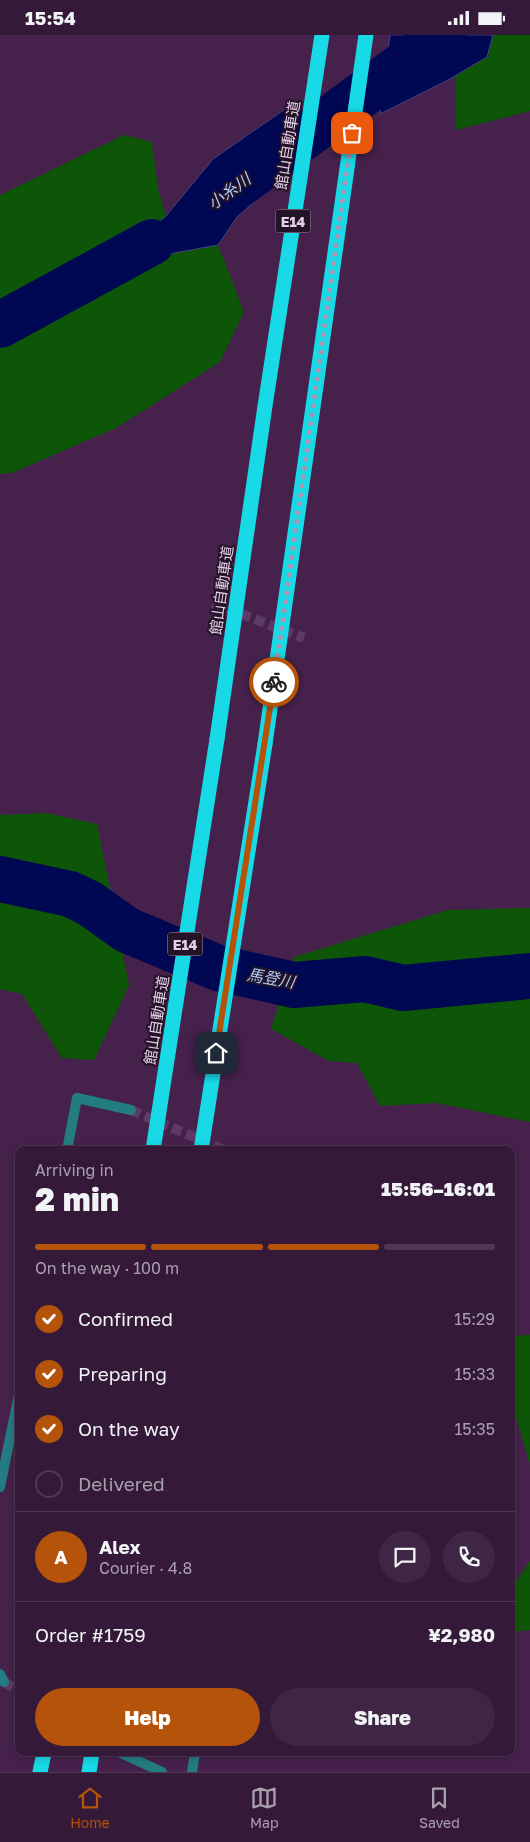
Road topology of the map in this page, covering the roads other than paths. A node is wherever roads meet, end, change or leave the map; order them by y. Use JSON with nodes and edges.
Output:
{"nodes":[{"id":1,"x":322,"y":35,"type":"edge"},
{"id":2,"x":366,"y":35,"type":"edge"},
{"id":3,"x":131,"y":1110,"type":"tunnel mouth"},
{"id":4,"x":68,"y":1146,"type":"edge"},
{"id":5,"x":154,"y":1146,"type":"edge"},
{"id":6,"x":202,"y":1146,"type":"edge"},
{"id":7,"x":15,"y":1414,"type":"edge"},
{"id":8,"x":0,"y":1487,"type":"edge"},
{"id":9,"x":43,"y":1756,"type":"edge"},
{"id":10,"x":92,"y":1756,"type":"edge"},
{"id":11,"x":127,"y":1756,"type":"edge"},
{"id":12,"x":195,"y":1756,"type":"edge"},
{"id":13,"x":40,"y":1772,"type":"edge"},
{"id":14,"x":89,"y":1772,"type":"edge"},
{"id":15,"x":162,"y":1772,"type":"edge"},
{"id":16,"x":192,"y":1772,"type":"edge"}],
"edges":[{"from":1,"to":5,"type":"highway","name":"館山自動車道","number":"E14","bridge":true},
{"from":2,"to":6,"type":"highway","bridge":true},
{"from":3,"to":4,"type":"street"},
{"from":7,"to":8,"type":"street"},
{"from":9,"to":13,"type":"highway"},
{"from":10,"to":14,"type":"highway"},
{"from":11,"to":15,"type":"street"},
{"from":12,"to":16,"type":"street"}]}
